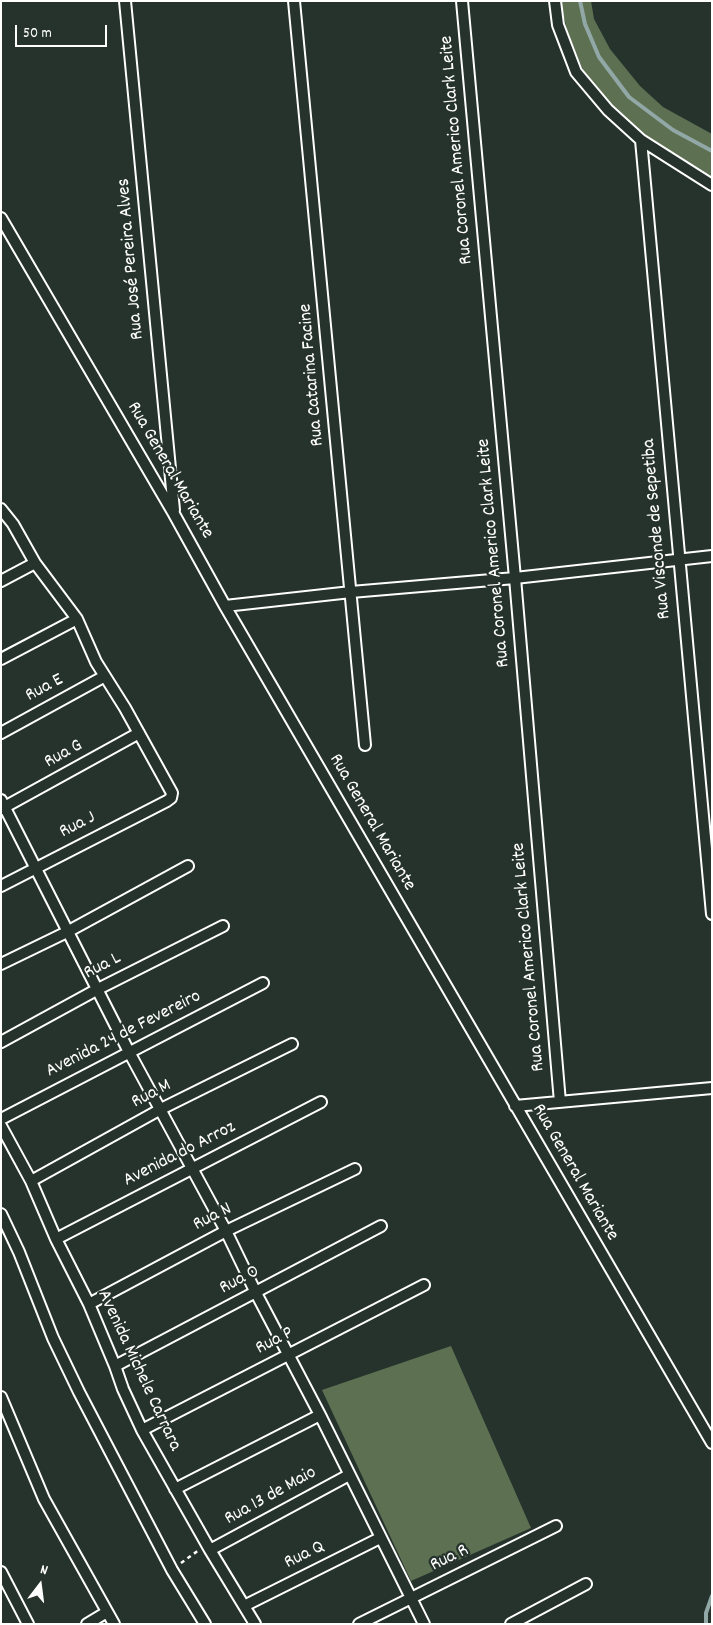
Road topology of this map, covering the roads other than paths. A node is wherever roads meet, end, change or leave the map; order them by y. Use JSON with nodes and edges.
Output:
{"nodes":[{"id":1,"x":125,"y":1,"type":"edge"},
{"id":2,"x":294,"y":1,"type":"edge"},
{"id":3,"x":462,"y":1,"type":"edge"},
{"id":4,"x":554,"y":1,"type":"edge"},
{"id":5,"x":642,"y":140,"type":"junction"},
{"id":6,"x":712,"y":185,"type":"edge"},
{"id":7,"x":1,"y":218,"type":"edge"},
{"id":8,"x":1,"y":509,"type":"edge"},
{"id":9,"x":174,"y":514,"type":"junction"},
{"id":10,"x":712,"y":556,"type":"edge"},
{"id":11,"x":678,"y":559,"type":"junction"},
{"id":12,"x":35,"y":563,"type":"junction"},
{"id":13,"x":515,"y":578,"type":"junction"},
{"id":14,"x":1,"y":581,"type":"edge"},
{"id":15,"x":351,"y":592,"type":"junction"},
{"id":16,"x":225,"y":606,"type":"junction"},
{"id":17,"x":77,"y":619,"type":"junction"},
{"id":18,"x":1,"y":659,"type":"edge"},
{"id":19,"x":105,"y":676,"type":"junction"},
{"id":20,"x":1,"y":732,"type":"edge"},
{"id":21,"x":139,"y":733,"type":"junction"},
{"id":22,"x":365,"y":744,"type":"dead end"},
{"id":23,"x":2,"y":805,"type":"edge"},
{"id":24,"x":188,"y":866,"type":"dead end"},
{"id":25,"x":35,"y":868,"type":"junction"},
{"id":26,"x":1,"y":886,"type":"edge"},
{"id":27,"x":712,"y":914,"type":"edge"},
{"id":28,"x":223,"y":926,"type":"dead end"},
{"id":29,"x":67,"y":932,"type":"junction"},
{"id":30,"x":1,"y":964,"type":"edge"},
{"id":31,"x":263,"y":983,"type":"dead end"},
{"id":32,"x":98,"y":989,"type":"junction"},
{"id":33,"x":1,"y":1042,"type":"edge"},
{"id":34,"x":292,"y":1044,"type":"dead end"},
{"id":35,"x":129,"y":1052,"type":"junction"},
{"id":36,"x":712,"y":1088,"type":"edge"},
{"id":37,"x":321,"y":1102,"type":"dead end"},
{"id":38,"x":560,"y":1102,"type":"junction"},
{"id":39,"x":515,"y":1106,"type":"junction"},
{"id":40,"x":161,"y":1109,"type":"junction"},
{"id":41,"x":1,"y":1119,"type":"edge"},
{"id":42,"x":1,"y":1126,"type":"edge"},
{"id":43,"x":192,"y":1168,"type":"junction"},
{"id":44,"x":355,"y":1169,"type":"dead end"},
{"id":45,"x":31,"y":1181,"type":"junction"},
{"id":46,"x":1,"y":1214,"type":"edge"},
{"id":47,"x":3,"y":1226,"type":"edge"},
{"id":48,"x":381,"y":1226,"type":"dead end"},
{"id":49,"x":226,"y":1231,"type":"junction"},
{"id":50,"x":56,"y":1239,"type":"junction"},
{"id":51,"x":424,"y":1285,"type":"dead end"},
{"id":52,"x":256,"y":1293,"type":"junction"},
{"id":53,"x":89,"y":1304,"type":"junction"},
{"id":54,"x":288,"y":1355,"type":"junction"},
{"id":55,"x":115,"y":1366,"type":"junction"},
{"id":56,"x":1,"y":1397,"type":"edge"},
{"id":57,"x":320,"y":1415,"type":"junction"},
{"id":58,"x":142,"y":1430,"type":"junction"},
{"id":59,"x":712,"y":1443,"type":"edge"},
{"id":60,"x":349,"y":1475,"type":"junction"},
{"id":61,"x":175,"y":1489,"type":"junction"},
{"id":62,"x":556,"y":1526,"type":"dead end"},
{"id":63,"x":380,"y":1538,"type":"junction"},
{"id":64,"x":209,"y":1548,"type":"junction"},
{"id":65,"x":1,"y":1572,"type":"edge"},
{"id":66,"x":586,"y":1584,"type":"dead end"},
{"id":67,"x":411,"y":1597,"type":"junction"},
{"id":68,"x":244,"y":1606,"type":"junction"},
{"id":69,"x":107,"y":1612,"type":"junction"},
{"id":70,"x":28,"y":1624,"type":"edge"},
{"id":71,"x":87,"y":1624,"type":"edge"},
{"id":72,"x":114,"y":1624,"type":"edge"},
{"id":73,"x":206,"y":1624,"type":"edge"},
{"id":74,"x":255,"y":1624,"type":"edge"},
{"id":75,"x":359,"y":1624,"type":"edge"},
{"id":76,"x":424,"y":1624,"type":"edge"},
{"id":77,"x":511,"y":1624,"type":"edge"}],
"edges":[{"from":1,"to":9,"type":"street","name":"Rua José Pereira Alves"},
{"from":2,"to":15,"type":"street","name":"Rua Catarina Facine"},
{"from":3,"to":13,"type":"street","name":"Rua Coronel Americo Clark Leite"},
{"from":4,"to":5,"type":"street"},
{"from":5,"to":6,"type":"street"},
{"from":5,"to":11,"type":"street","name":"Rua Visconde de Sepetiba"},
{"from":7,"to":9,"type":"street","name":"Rua General Mariante"},
{"from":8,"to":12,"type":"street"},
{"from":9,"to":16,"type":"street","name":"Rua General Mariante"},
{"from":10,"to":11,"type":"street"},
{"from":11,"to":13,"type":"street"},
{"from":11,"to":27,"type":"street","name":"Rua Visconde de Sepetiba"},
{"from":12,"to":14,"type":"street"},
{"from":12,"to":17,"type":"street"},
{"from":13,"to":15,"type":"street"},
{"from":13,"to":38,"type":"street","name":"Rua Coronel Americo Clark Leite"},
{"from":15,"to":16,"type":"street"},
{"from":15,"to":22,"type":"street","name":"Rua Catarina Facine"},
{"from":16,"to":39,"type":"street","name":"Rua General Mariante"},
{"from":17,"to":18,"type":"street"},
{"from":17,"to":19,"type":"street"},
{"from":19,"to":20,"type":"street","name":"Rua E"},
{"from":19,"to":21,"type":"street"},
{"from":21,"to":23,"type":"street","name":"Rua G"},
{"from":21,"to":25,"type":"street","name":"Rua J"},
{"from":23,"to":25,"type":"street"},
{"from":24,"to":29,"type":"street"},
{"from":25,"to":26,"type":"street","name":"Rua J"},
{"from":25,"to":29,"type":"street"},
{"from":28,"to":32,"type":"street","name":"Rua L"},
{"from":29,"to":30,"type":"street"},
{"from":29,"to":32,"type":"street"},
{"from":31,"to":35,"type":"street","name":"Avenida 24 de Fevereiro"},
{"from":32,"to":33,"type":"street","name":"Rua L"},
{"from":32,"to":35,"type":"street"},
{"from":34,"to":40,"type":"street","name":"Rua M"},
{"from":35,"to":40,"type":"street"},
{"from":35,"to":41,"type":"street","name":"Avenida 24 de Fevereiro"},
{"from":36,"to":38,"type":"street"},
{"from":37,"to":43,"type":"street","name":"Avenida do Arroz"},
{"from":38,"to":39,"type":"street"},
{"from":39,"to":59,"type":"street","name":"Rua General Mariante"},
{"from":40,"to":43,"type":"street"},
{"from":40,"to":45,"type":"street","name":"Rua M"},
{"from":42,"to":45,"type":"street","name":"Avenida Michele Carrara"},
{"from":43,"to":49,"type":"street"},
{"from":43,"to":50,"type":"street","name":"Avenida do Arroz"},
{"from":44,"to":49,"type":"street","name":"Rua N"},
{"from":45,"to":50,"type":"street","name":"Avenida Michele Carrara"},
{"from":46,"to":47,"type":"street"},
{"from":47,"to":73,"type":"street"},
{"from":48,"to":52,"type":"street","name":"Rua O"},
{"from":49,"to":52,"type":"street"},
{"from":49,"to":53,"type":"street","name":"Rua N"},
{"from":50,"to":53,"type":"street","name":"Avenida Michele Carrara"},
{"from":51,"to":54,"type":"street","name":"Rua P"},
{"from":52,"to":54,"type":"street"},
{"from":52,"to":55,"type":"street","name":"Rua O"},
{"from":53,"to":55,"type":"street","name":"Avenida Michele Carrara"},
{"from":54,"to":57,"type":"street"},
{"from":54,"to":58,"type":"street","name":"Rua P"},
{"from":55,"to":58,"type":"street","name":"Avenida Michele Carrara"},
{"from":56,"to":69,"type":"street"},
{"from":57,"to":60,"type":"street"},
{"from":57,"to":61,"type":"street"},
{"from":58,"to":61,"type":"street","name":"Avenida Michele Carrara"},
{"from":60,"to":63,"type":"street"},
{"from":60,"to":64,"type":"street","name":"Rua 13 de Maio"},
{"from":61,"to":64,"type":"street","name":"Avenida Michele Carrara"},
{"from":62,"to":67,"type":"street","name":"Rua R"},
{"from":63,"to":67,"type":"street"},
{"from":63,"to":68,"type":"street","name":"Rua Q"},
{"from":64,"to":68,"type":"street","name":"Avenida Michele Carrara"},
{"from":65,"to":70,"type":"street"},
{"from":66,"to":77,"type":"street"},
{"from":67,"to":75,"type":"street","name":"Rua R"},
{"from":67,"to":76,"type":"street"},
{"from":68,"to":74,"type":"street","name":"Avenida Michele Carrara"},
{"from":69,"to":71,"type":"street"},
{"from":69,"to":72,"type":"street"}]}
